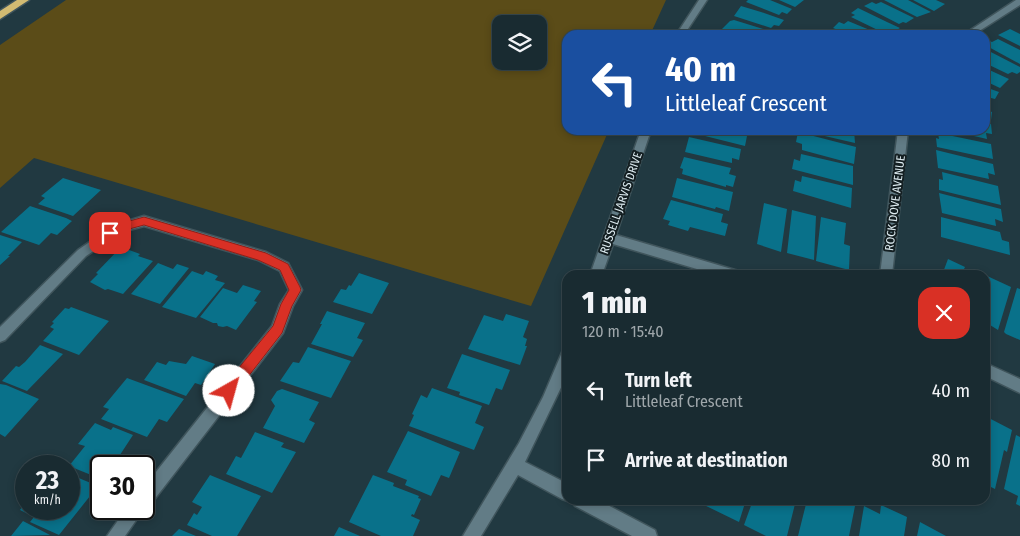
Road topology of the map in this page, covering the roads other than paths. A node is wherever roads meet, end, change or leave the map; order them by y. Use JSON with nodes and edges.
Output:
{"nodes":[{"id":1,"x":24,"y":0,"type":"edge"},
{"id":2,"x":703,"y":0,"type":"edge"},
{"id":3,"x":1020,"y":1,"type":"edge"},
{"id":4,"x":0,"y":16,"type":"edge"},
{"id":5,"x":683,"y":30,"type":"edge"},
{"id":6,"x":975,"y":30,"type":"edge"},
{"id":7,"x":644,"y":135,"type":"edge"},
{"id":8,"x":902,"y":135,"type":"edge"},
{"id":9,"x":609,"y":238,"type":"junction"},
{"id":10,"x":598,"y":270,"type":"edge"},
{"id":11,"x":718,"y":270,"type":"edge"},
{"id":12,"x":887,"y":270,"type":"edge"},
{"id":13,"x":0,"y":336,"type":"edge"},
{"id":14,"x":562,"y":369,"type":"edge"},
{"id":15,"x":990,"y":371,"type":"edge"},
{"id":16,"x":1020,"y":386,"type":"edge"},
{"id":17,"x":516,"y":466,"type":"junction"},
{"id":18,"x":155,"y":485,"type":"edge"},
{"id":19,"x":562,"y":490,"type":"edge"},
{"id":20,"x":590,"y":505,"type":"edge"},
{"id":21,"x":127,"y":520,"type":"edge"},
{"id":22,"x":115,"y":536,"type":"edge"},
{"id":23,"x":471,"y":536,"type":"edge"},
{"id":24,"x":648,"y":536,"type":"edge"}],
"edges":[{"from":1,"to":4,"type":"highway"},
{"from":2,"to":5,"type":"street"},
{"from":3,"to":6,"type":"street"},
{"from":7,"to":9,"type":"street","name":"RUSSELL JARVIS DRIVE"},
{"from":8,"to":12,"type":"street","name":"ROCK DOVE AVENUE"},
{"from":9,"to":10,"type":"street","name":"RUSSELL JARVIS DRIVE"},
{"from":9,"to":11,"type":"street"},
{"from":13,"to":18,"type":"street"},
{"from":14,"to":17,"type":"street"},
{"from":15,"to":16,"type":"street"},
{"from":17,"to":19,"type":"street"},
{"from":17,"to":23,"type":"street"},
{"from":20,"to":24,"type":"street"},
{"from":21,"to":22,"type":"street"}]}
